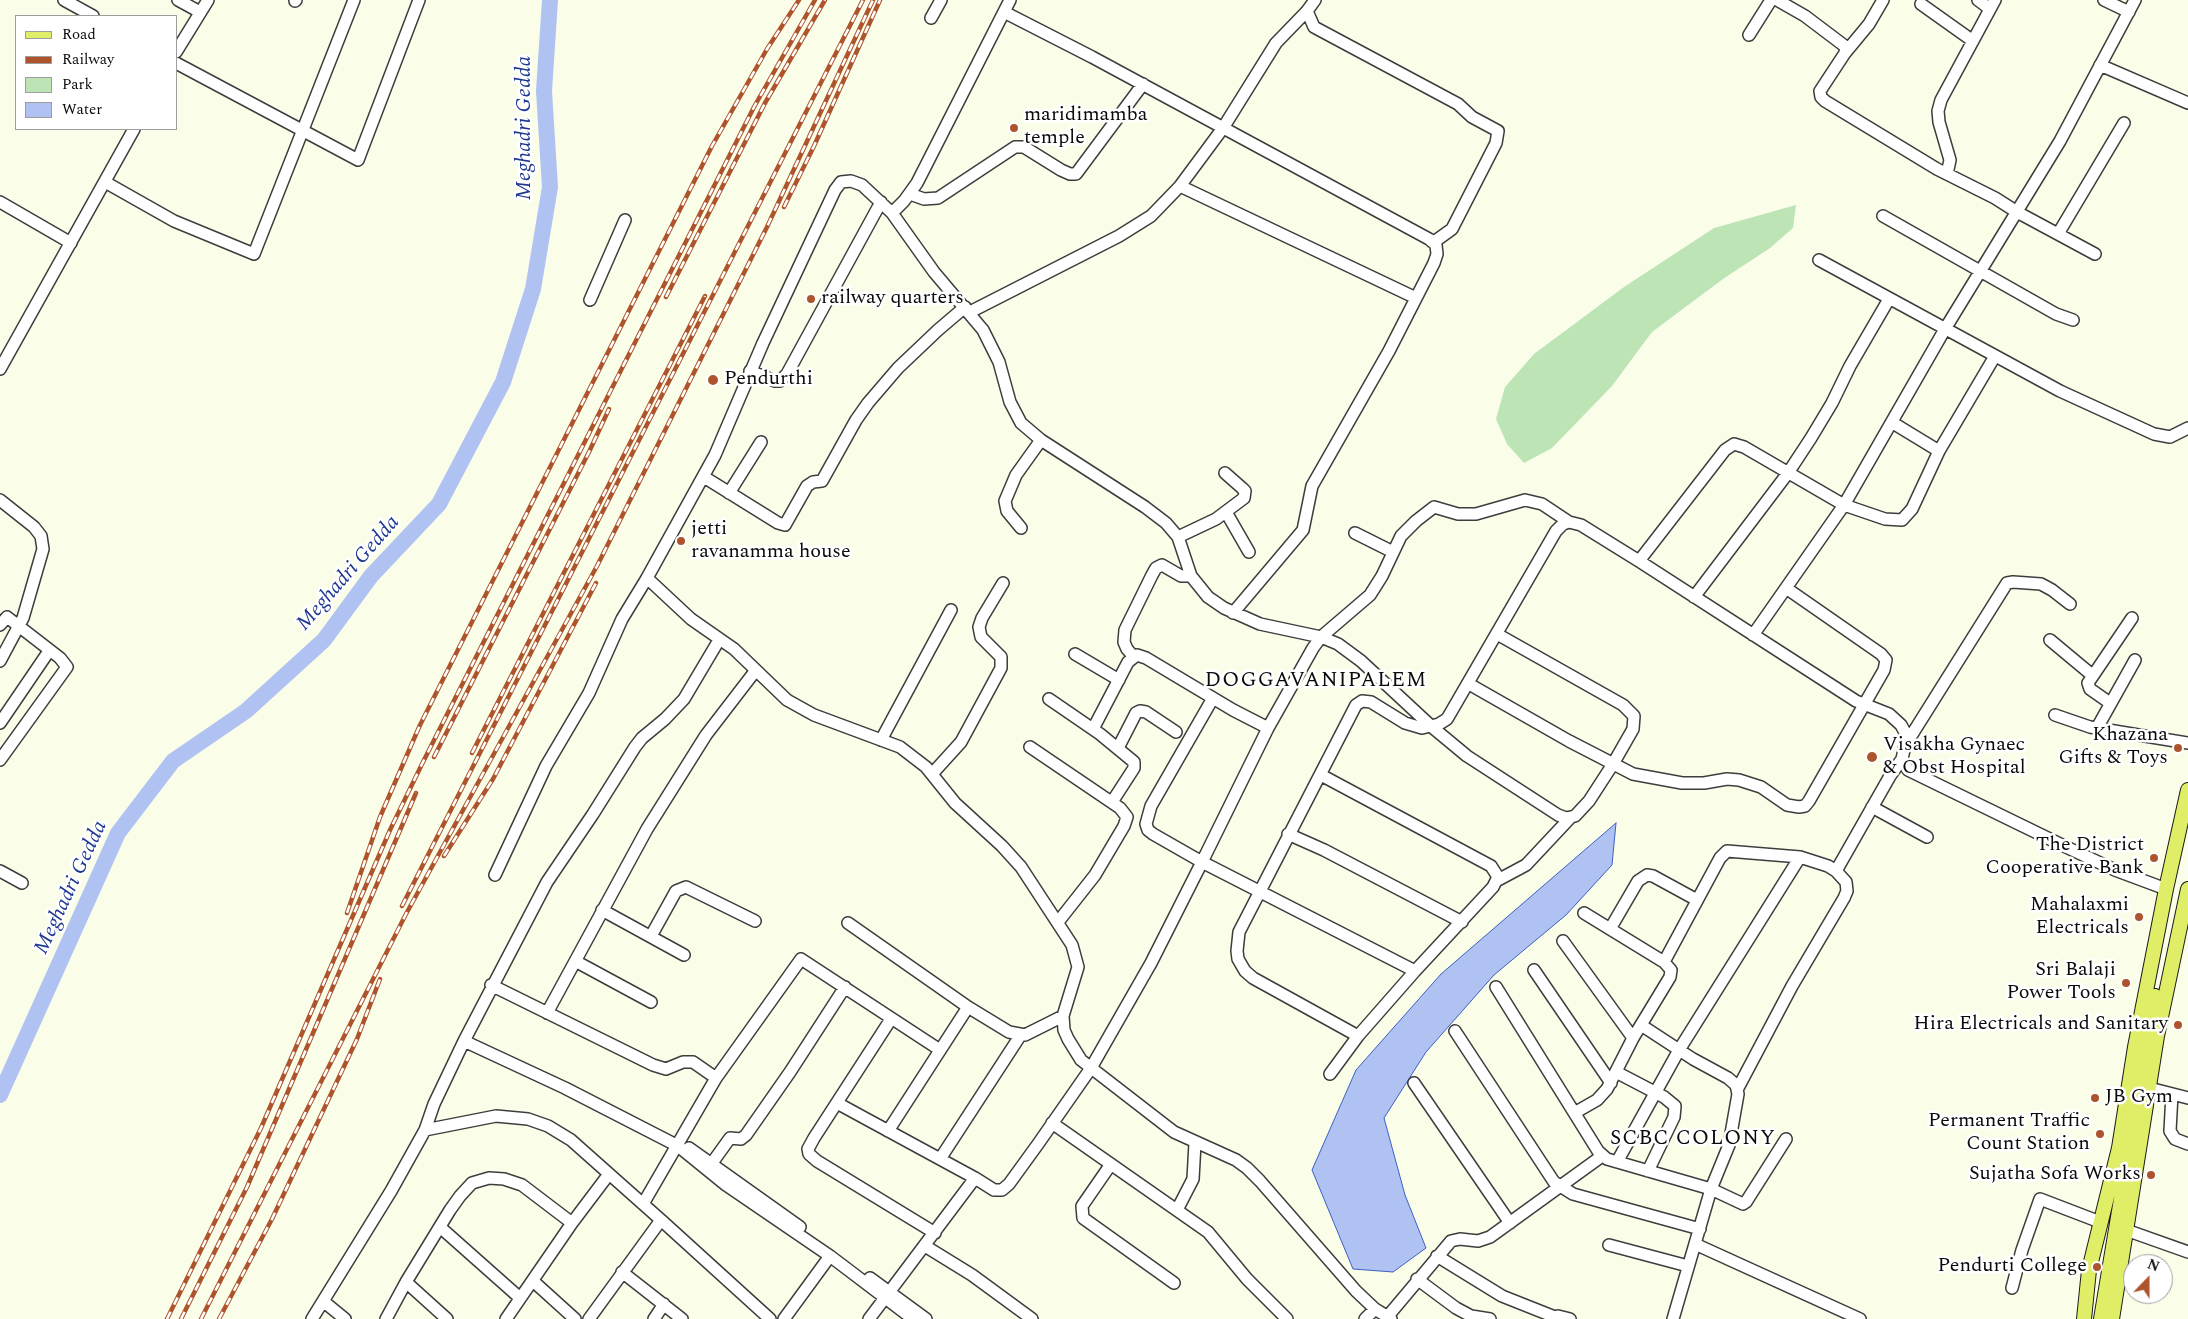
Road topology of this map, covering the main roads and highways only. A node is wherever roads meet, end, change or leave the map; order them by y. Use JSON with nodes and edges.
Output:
{"nodes":[{"id":1,"x":2188,"y":790,"type":"edge"},
{"id":2,"x":2188,"y":828,"type":"edge"},
{"id":3,"x":2187,"y":896,"type":"edge"},
{"id":4,"x":2084,"y":1319,"type":"edge"},
{"id":5,"x":2101,"y":1319,"type":"edge"},
{"id":6,"x":2112,"y":1319,"type":"edge"}],
"edges":[{"from":1,"to":4,"type":"main road"},
{"from":2,"to":5,"type":"main road"},
{"from":3,"to":6,"type":"main road"}]}
